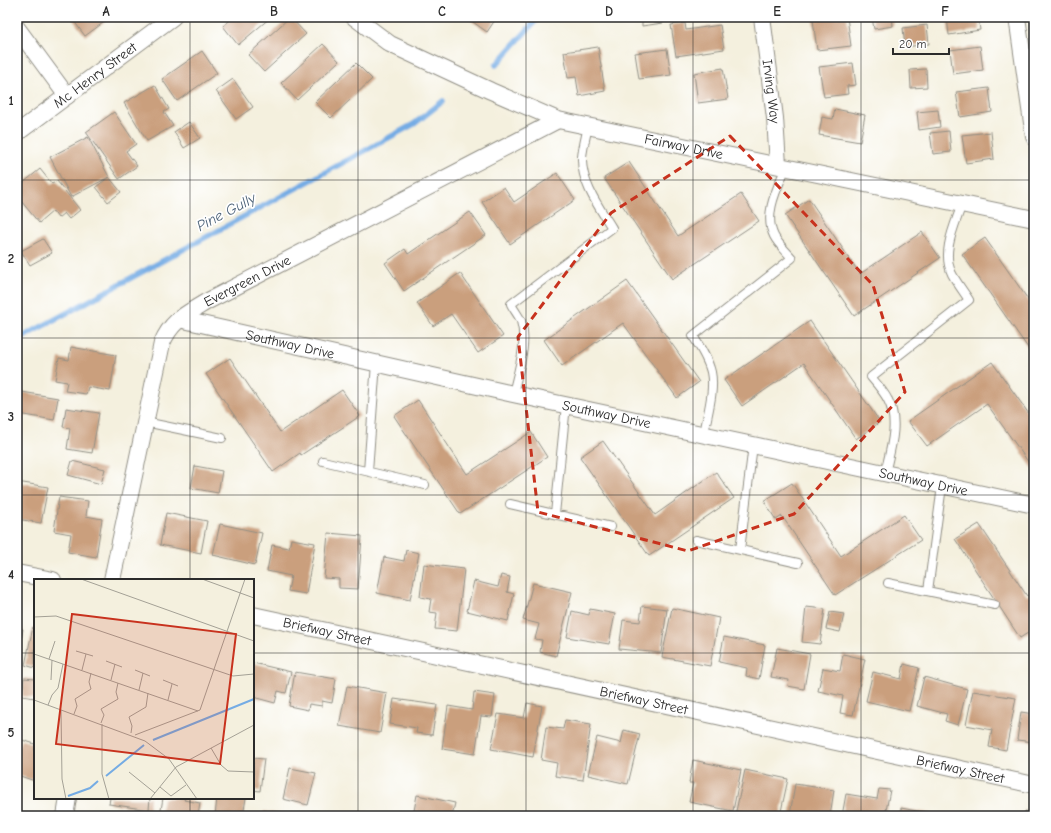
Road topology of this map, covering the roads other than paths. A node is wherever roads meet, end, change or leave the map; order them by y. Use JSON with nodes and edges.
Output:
{"nodes":[{"id":1,"x":173,"y":17,"type":"edge"},
{"id":2,"x":354,"y":17,"type":"edge"},
{"id":3,"x":762,"y":17,"type":"edge"},
{"id":4,"x":1017,"y":17,"type":"edge"},
{"id":5,"x":17,"y":28,"type":"edge"},
{"id":6,"x":67,"y":96,"type":"junction"},
{"id":7,"x":558,"y":120,"type":"junction"},
{"id":8,"x":588,"y":126,"type":"junction"},
{"id":9,"x":17,"y":133,"type":"edge"},
{"id":10,"x":1034,"y":137,"type":"edge"},
{"id":11,"x":782,"y":166,"type":"junction"},
{"id":12,"x":962,"y":204,"type":"junction"},
{"id":13,"x":1034,"y":219,"type":"edge"},
{"id":14,"x":180,"y":319,"type":"junction"},
{"id":15,"x":376,"y":363,"type":"junction"},
{"id":16,"x":513,"y":394,"type":"junction"},
{"id":17,"x":566,"y":405,"type":"junction"},
{"id":18,"x":145,"y":422,"type":"junction"},
{"id":19,"x":704,"y":434,"type":"junction"},
{"id":20,"x":222,"y":438,"type":"dead end"},
{"id":21,"x":753,"y":445,"type":"junction"},
{"id":22,"x":323,"y":461,"type":"dead end"},
{"id":23,"x":368,"y":472,"type":"junction"},
{"id":24,"x":885,"y":473,"type":"junction"},
{"id":25,"x":425,"y":485,"type":"dead end"},
{"id":26,"x":942,"y":486,"type":"junction"},
{"id":27,"x":510,"y":504,"type":"dead end"},
{"id":28,"x":1034,"y":505,"type":"edge"},
{"id":29,"x":555,"y":514,"type":"junction"},
{"id":30,"x":612,"y":527,"type":"dead end"},
{"id":31,"x":696,"y":540,"type":"dead end"},
{"id":32,"x":740,"y":550,"type":"junction"},
{"id":33,"x":798,"y":563,"type":"dead end"},
{"id":34,"x":17,"y":573,"type":"edge"},
{"id":35,"x":48,"y":579,"type":"edge"},
{"id":36,"x":112,"y":579,"type":"edge"},
{"id":37,"x":888,"y":582,"type":"dead end"},
{"id":38,"x":928,"y":591,"type":"junction"},
{"id":39,"x":995,"y":605,"type":"dead end"},
{"id":40,"x":254,"y":616,"type":"edge"},
{"id":41,"x":1034,"y":786,"type":"edge"},
{"id":42,"x":68,"y":799,"type":"edge"},
{"id":43,"x":65,"y":816,"type":"edge"}],
"edges":[{"from":1,"to":6,"type":"street","name":"Mc Henry Street"},
{"from":2,"to":7,"type":"street","name":"Fairway Drive"},
{"from":3,"to":11,"type":"street","name":"Irving Way"},
{"from":4,"to":10,"type":"street"},
{"from":5,"to":6,"type":"street"},
{"from":6,"to":9,"type":"street","name":"Mc Henry Street"},
{"from":7,"to":8,"type":"street","name":"Fairway Drive"},
{"from":7,"to":14,"type":"street","name":"Evergreen Drive"},
{"from":8,"to":11,"type":"street","name":"Fairway Drive"},
{"from":8,"to":16,"type":"lane"},
{"from":11,"to":12,"type":"street","name":"Fairway Drive"},
{"from":11,"to":19,"type":"lane"},
{"from":12,"to":13,"type":"street","name":"Fairway Drive"},
{"from":12,"to":24,"type":"lane"},
{"from":14,"to":15,"type":"street","name":"Southway Drive"},
{"from":14,"to":18,"type":"street","name":"Evergreen Drive"},
{"from":15,"to":16,"type":"street","name":"Southway Drive"},
{"from":15,"to":23,"type":"lane"},
{"from":16,"to":17,"type":"street","name":"Southway Drive"},
{"from":17,"to":19,"type":"street","name":"Southway Drive"},
{"from":17,"to":29,"type":"lane"},
{"from":18,"to":20,"type":"lane"},
{"from":18,"to":36,"type":"street","name":"Evergreen Drive"},
{"from":19,"to":21,"type":"street","name":"Southway Drive"},
{"from":21,"to":24,"type":"street","name":"Southway Drive"},
{"from":21,"to":32,"type":"lane"},
{"from":22,"to":23,"type":"lane"},
{"from":23,"to":25,"type":"lane"},
{"from":24,"to":26,"type":"street","name":"Southway Drive"},
{"from":26,"to":28,"type":"street","name":"Southway Drive"},
{"from":26,"to":38,"type":"lane"},
{"from":27,"to":29,"type":"lane"},
{"from":29,"to":30,"type":"lane"},
{"from":31,"to":32,"type":"lane"},
{"from":32,"to":33,"type":"lane"},
{"from":34,"to":35,"type":"street"},
{"from":37,"to":38,"type":"lane"},
{"from":38,"to":39,"type":"lane"},
{"from":40,"to":41,"type":"street","name":"Briefway Street"},
{"from":42,"to":43,"type":"street"}]}
